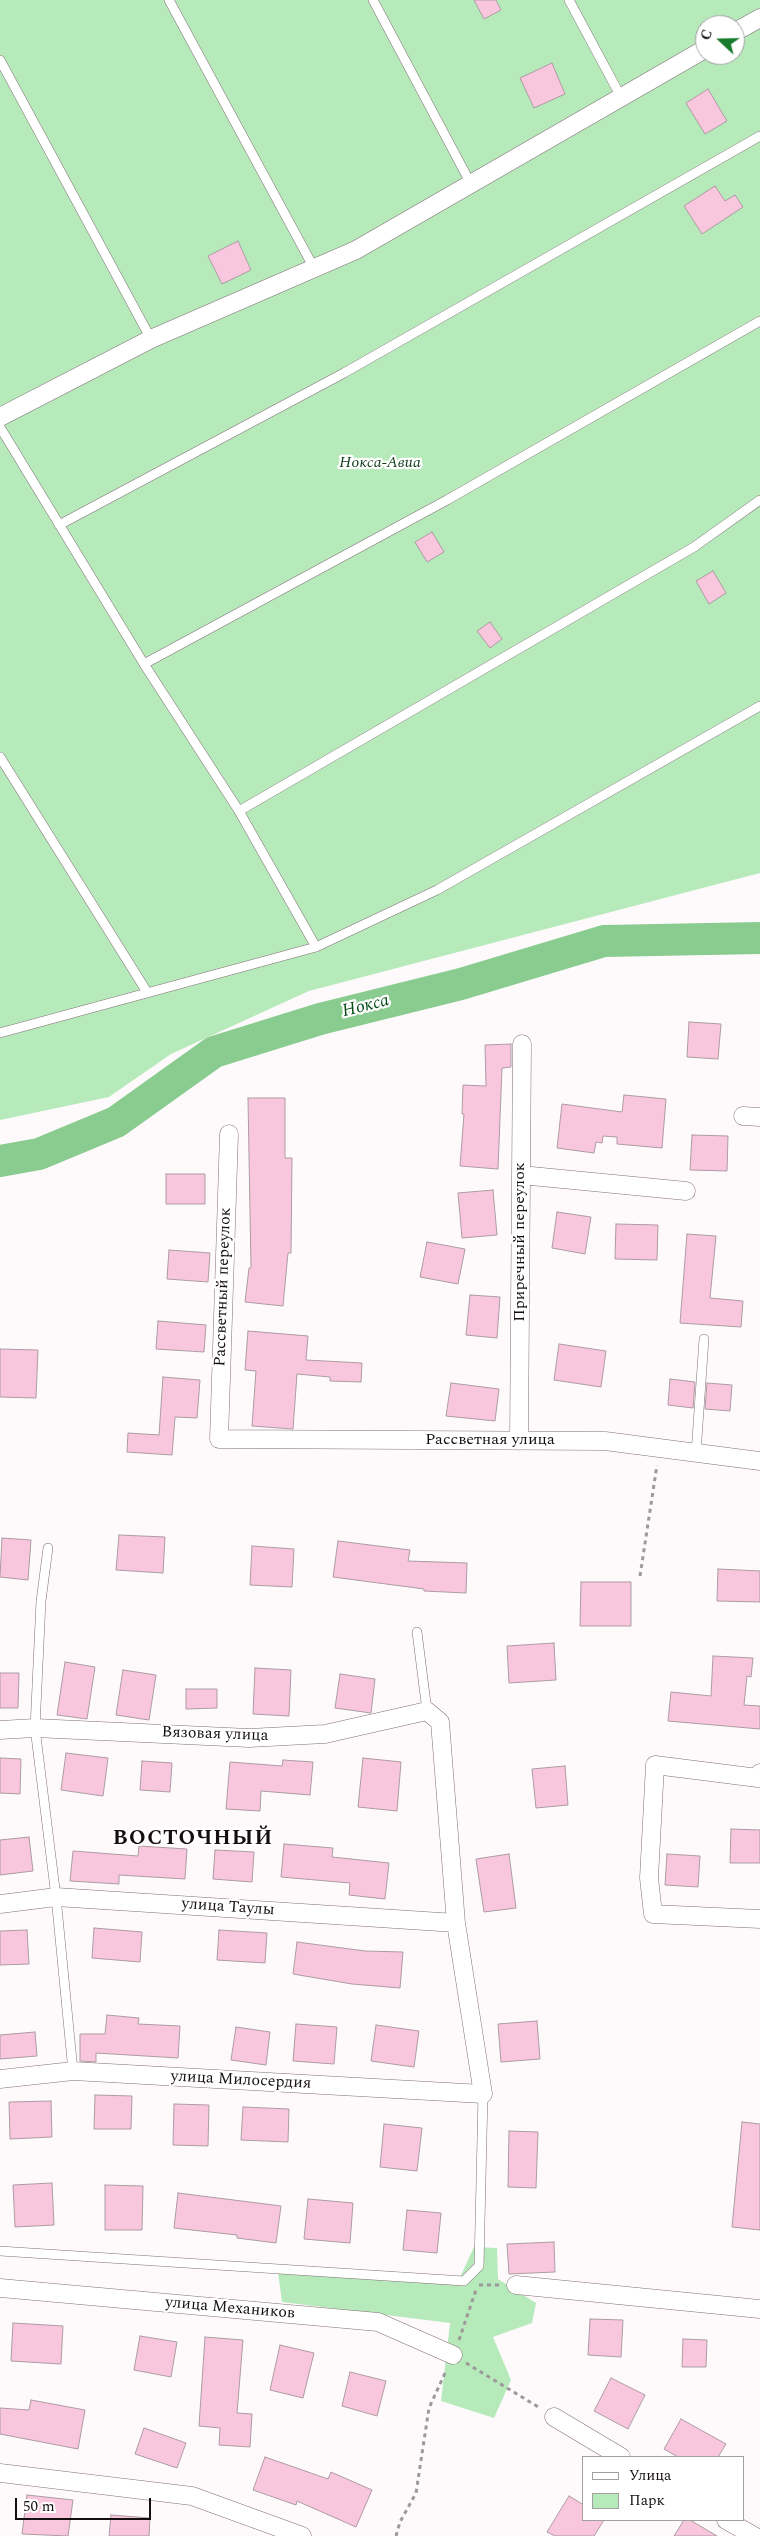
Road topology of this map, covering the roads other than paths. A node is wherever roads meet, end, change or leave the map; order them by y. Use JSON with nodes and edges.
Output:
{"nodes":[{"id":1,"x":169,"y":0,"type":"edge"},
{"id":2,"x":373,"y":0,"type":"edge"},
{"id":3,"x":570,"y":0,"type":"edge"},
{"id":4,"x":760,"y":18,"type":"edge"},
{"id":5,"x":745,"y":26,"type":"edge"},
{"id":6,"x":695,"y":55,"type":"edge"},
{"id":7,"x":0,"y":60,"type":"edge"},
{"id":8,"x":621,"y":97,"type":"junction"},
{"id":9,"x":760,"y":136,"type":"edge"},
{"id":10,"x":471,"y":184,"type":"junction"},
{"id":11,"x":314,"y":268,"type":"junction"},
{"id":12,"x":760,"y":321,"type":"edge"},
{"id":13,"x":151,"y":339,"type":"junction"},
{"id":14,"x":0,"y":416,"type":"edge"},
{"id":15,"x":0,"y":427,"type":"edge"},
{"id":16,"x":760,"y":500,"type":"edge"},
{"id":17,"x":59,"y":525,"type":"junction"},
{"id":18,"x":144,"y":664,"type":"junction"},
{"id":19,"x":760,"y":706,"type":"edge"},
{"id":20,"x":0,"y":757,"type":"edge"},
{"id":21,"x":239,"y":811,"type":"junction"},
{"id":22,"x":316,"y":947,"type":"junction"},
{"id":23,"x":147,"y":992,"type":"junction"},
{"id":24,"x":0,"y":1033,"type":"edge"},
{"id":25,"x":522,"y":1044,"type":"dead end"},
{"id":26,"x":229,"y":1134,"type":"dead end"},
{"id":27,"x":521,"y":1175,"type":"junction"},
{"id":28,"x":686,"y":1191,"type":"dead end"},
{"id":29,"x":704,"y":1340,"type":"dead end"},
{"id":30,"x":219,"y":1439,"type":"joint"},
{"id":31,"x":519,"y":1441,"type":"junction"},
{"id":32,"x":696,"y":1453,"type":"junction"},
{"id":33,"x":760,"y":1460,"type":"edge"},
{"id":34,"x":48,"y":1548,"type":"dead end"},
{"id":35,"x":417,"y":1632,"type":"dead end"},
{"id":36,"x":427,"y":1711,"type":"junction"},
{"id":37,"x":35,"y":1728,"type":"junction"},
{"id":38,"x":0,"y":1730,"type":"edge"},
{"id":39,"x":760,"y":1773,"type":"edge"},
{"id":40,"x":56,"y":1897,"type":"junction"},
{"id":41,"x":0,"y":1904,"type":"edge"},
{"id":42,"x":760,"y":1919,"type":"edge"},
{"id":43,"x":456,"y":1923,"type":"junction"},
{"id":44,"x":73,"y":2072,"type":"junction"},
{"id":45,"x":0,"y":2079,"type":"edge"},
{"id":46,"x":483,"y":2094,"type":"junction"},
{"id":47,"x":0,"y":2252,"type":"edge"},
{"id":48,"x":516,"y":2285,"type":"dead end"},
{"id":49,"x":0,"y":2288,"type":"edge"},
{"id":50,"x":760,"y":2309,"type":"edge"},
{"id":51,"x":453,"y":2355,"type":"road end"},
{"id":52,"x":554,"y":2417,"type":"road end"},
{"id":53,"x":620,"y":2456,"type":"edge"},
{"id":54,"x":0,"y":2473,"type":"edge"},
{"id":55,"x":728,"y":2521,"type":"edge"},
{"id":56,"x":302,"y":2536,"type":"edge"},
{"id":57,"x":754,"y":2536,"type":"edge"}],
"edges":[{"from":1,"to":11,"type":"lane"},
{"from":2,"to":10,"type":"lane"},
{"from":3,"to":8,"type":"lane"},
{"from":4,"to":5,"type":"street"},
{"from":6,"to":8,"type":"street"},
{"from":7,"to":13,"type":"lane"},
{"from":8,"to":10,"type":"street"},
{"from":9,"to":17,"type":"lane"},
{"from":10,"to":11,"type":"street"},
{"from":11,"to":13,"type":"street"},
{"from":12,"to":18,"type":"lane"},
{"from":13,"to":14,"type":"street"},
{"from":15,"to":17,"type":"lane"},
{"from":16,"to":21,"type":"lane"},
{"from":17,"to":18,"type":"lane"},
{"from":18,"to":21,"type":"lane"},
{"from":19,"to":22,"type":"lane"},
{"from":20,"to":23,"type":"lane"},
{"from":21,"to":22,"type":"lane"},
{"from":22,"to":23,"type":"lane"},
{"from":23,"to":24,"type":"lane"},
{"from":25,"to":27,"type":"street","name":"Приречный переулок"},
{"from":26,"to":30,"type":"street","name":"Рассветный переулок"},
{"from":27,"to":28,"type":"street"},
{"from":27,"to":31,"type":"street","name":"Приречный переулок"},
{"from":29,"to":32,"type":"lane"},
{"from":30,"to":31,"type":"street","name":"Рассветная улица"},
{"from":31,"to":32,"type":"street","name":"Рассветная улица"},
{"from":32,"to":33,"type":"street","name":"Рассветная улица"},
{"from":34,"to":37,"type":"lane"},
{"from":35,"to":36,"type":"lane"},
{"from":36,"to":37,"type":"street","name":"Вязовая улица"},
{"from":36,"to":43,"type":"street"},
{"from":37,"to":38,"type":"street","name":"Вязовая улица"},
{"from":37,"to":40,"type":"lane"},
{"from":39,"to":42,"type":"street"},
{"from":40,"to":41,"type":"street","name":"улица Таулы"},
{"from":40,"to":43,"type":"street","name":"улица Таулы"},
{"from":40,"to":44,"type":"lane"},
{"from":43,"to":46,"type":"street"},
{"from":44,"to":45,"type":"street","name":"улица Милосердия"},
{"from":44,"to":46,"type":"street","name":"улица Милосердия"},
{"from":46,"to":47,"type":"lane"},
{"from":48,"to":50,"type":"street"},
{"from":49,"to":51,"type":"street","name":"улица Механиков"},
{"from":52,"to":53,"type":"street"},
{"from":54,"to":56,"type":"street"},
{"from":55,"to":57,"type":"street"}]}
